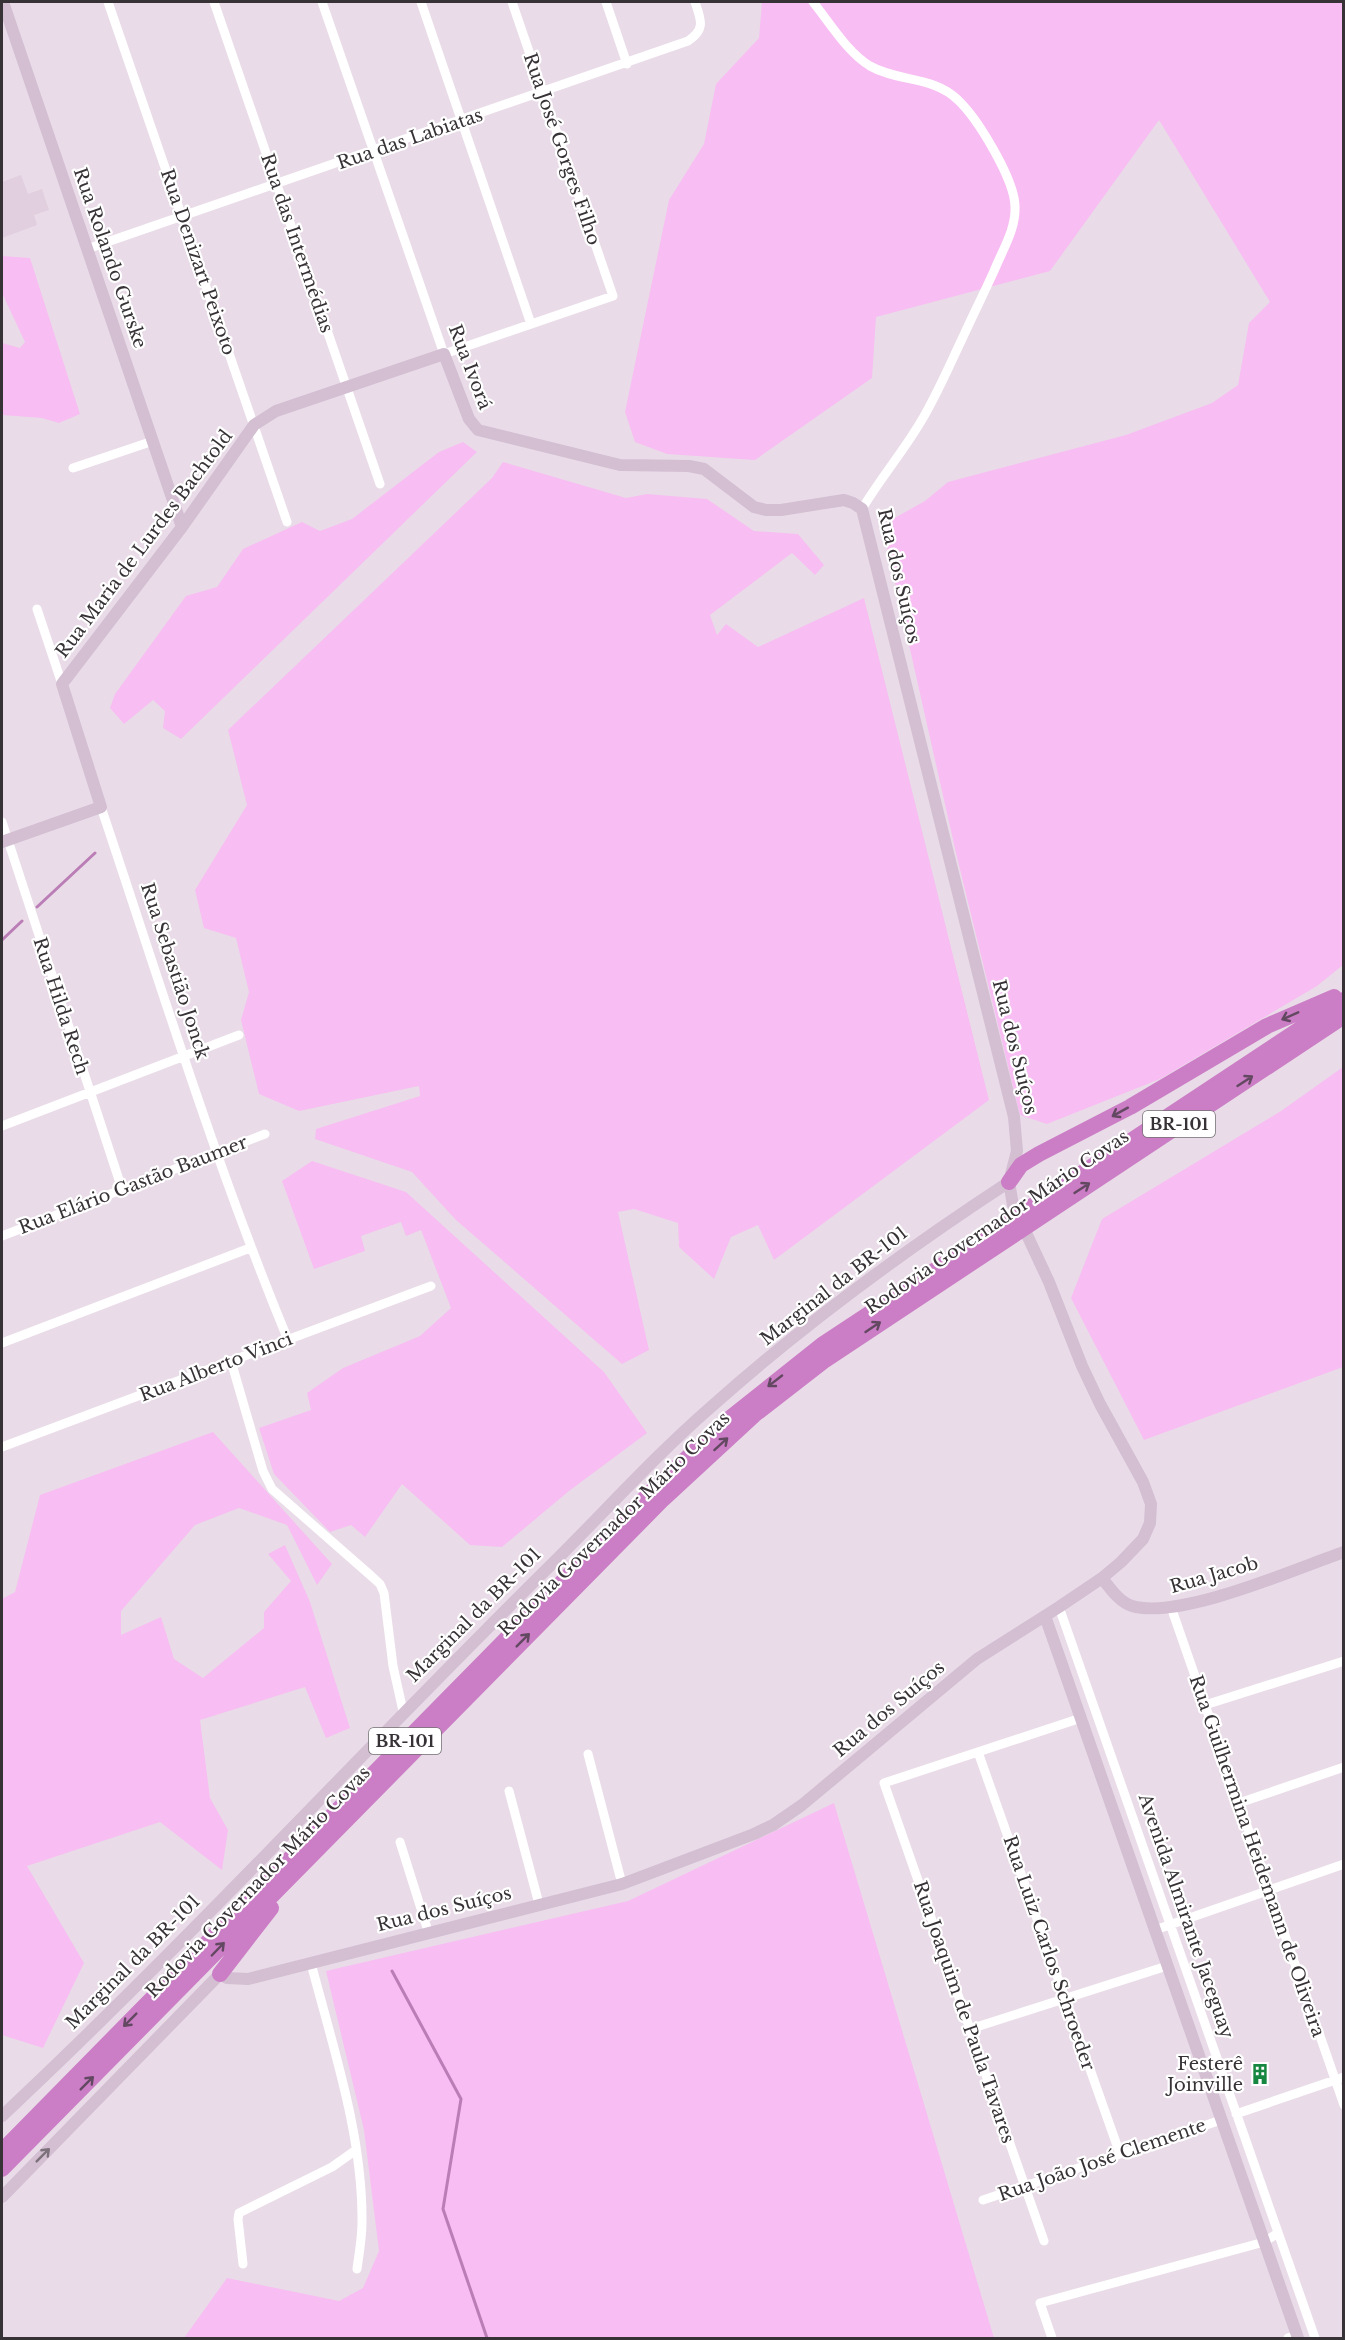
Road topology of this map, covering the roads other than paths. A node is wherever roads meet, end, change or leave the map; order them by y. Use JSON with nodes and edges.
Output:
{"nodes":[{"id":1,"x":3,"y":2,"type":"edge"},
{"id":2,"x":108,"y":2,"type":"edge"},
{"id":3,"x":214,"y":2,"type":"edge"},
{"id":4,"x":322,"y":2,"type":"edge"},
{"id":5,"x":421,"y":2,"type":"edge"},
{"id":6,"x":512,"y":2,"type":"edge"},
{"id":7,"x":606,"y":2,"type":"edge"},
{"id":8,"x":695,"y":2,"type":"edge"},
{"id":9,"x":813,"y":2,"type":"edge"},
{"id":10,"x":627,"y":64,"type":"junction"},
{"id":11,"x":543,"y":93,"type":"junction"},
{"id":12,"x":462,"y":121,"type":"junction"},
{"id":13,"x":374,"y":151,"type":"junction"},
{"id":14,"x":277,"y":184,"type":"junction"},
{"id":15,"x":182,"y":216,"type":"junction"},
{"id":16,"x":87,"y":249,"type":"junction"},
{"id":17,"x":531,"y":324,"type":"junction"},
{"id":18,"x":444,"y":354,"type":"junction"},
{"id":19,"x":347,"y":387,"type":"junction"},
{"id":20,"x":254,"y":425,"type":"junction"},
{"id":21,"x":153,"y":441,"type":"junction"},
{"id":22,"x":73,"y":468,"type":"dead end"},
{"id":23,"x":380,"y":484,"type":"dead end"},
{"id":24,"x":862,"y":509,"type":"junction"},
{"id":25,"x":287,"y":522,"type":"dead end"},
{"id":26,"x":182,"y":527,"type":"junction"},
{"id":27,"x":37,"y":609,"type":"dead end"},
{"id":28,"x":62,"y":684,"type":"junction"},
{"id":29,"x":101,"y":807,"type":"junction"},
{"id":30,"x":2,"y":822,"type":"edge"},
{"id":31,"x":4,"y":841,"type":"edge"},
{"id":32,"x":1344,"y":993,"type":"edge"},
{"id":33,"x":1344,"y":1000,"type":"edge"},
{"id":34,"x":1344,"y":1016,"type":"edge"},
{"id":35,"x":239,"y":1035,"type":"dead end"},
{"id":36,"x":184,"y":1056,"type":"junction"},
{"id":37,"x":90,"y":1092,"type":"junction"},
{"id":38,"x":2,"y":1126,"type":"edge"},
{"id":39,"x":265,"y":1134,"type":"dead end"},
{"id":40,"x":1017,"y":1138,"type":"junction"},
{"id":41,"x":216,"y":1153,"type":"junction"},
{"id":42,"x":1039,"y":1154,"type":"junction"},
{"id":43,"x":1009,"y":1182,"type":"junction"},
{"id":44,"x":122,"y":1189,"type":"junction"},
{"id":45,"x":1031,"y":1214,"type":"junction"},
{"id":46,"x":1012,"y":1227,"type":"junction"},
{"id":47,"x":2,"y":1236,"type":"edge"},
{"id":48,"x":250,"y":1248,"type":"junction"},
{"id":49,"x":431,"y":1287,"type":"dead end"},
{"id":50,"x":288,"y":1340,"type":"junction"},
{"id":51,"x":2,"y":1343,"type":"edge"},
{"id":52,"x":231,"y":1361,"type":"junction"},
{"id":53,"x":2,"y":1447,"type":"edge"},
{"id":54,"x":1344,"y":1552,"type":"edge"},
{"id":55,"x":1102,"y":1578,"type":"junction"},
{"id":56,"x":1059,"y":1607,"type":"junction"},
{"id":57,"x":1171,"y":1607,"type":"junction"},
{"id":58,"x":1045,"y":1616,"type":"junction"},
{"id":59,"x":1344,"y":1661,"type":"edge"},
{"id":60,"x":1205,"y":1705,"type":"junction"},
{"id":61,"x":404,"y":1711,"type":"junction"},
{"id":62,"x":1080,"y":1718,"type":"junction"},
{"id":63,"x":978,"y":1752,"type":"junction"},
{"id":64,"x":588,"y":1754,"type":"dead end"},
{"id":65,"x":1344,"y":1767,"type":"edge"},
{"id":66,"x":509,"y":1791,"type":"dead end"},
{"id":67,"x":1239,"y":1803,"type":"junction"},
{"id":68,"x":400,"y":1842,"type":"dead end"},
{"id":69,"x":316,"y":1849,"type":"junction"},
{"id":70,"x":1344,"y":1864,"type":"edge"},
{"id":71,"x":622,"y":1884,"type":"junction"},
{"id":72,"x":1269,"y":1890,"type":"junction"},
{"id":73,"x":539,"y":1904,"type":"junction"},
{"id":74,"x":1170,"y":1924,"type":"junction"},
{"id":75,"x":1155,"y":1930,"type":"junction"},
{"id":76,"x":428,"y":1931,"type":"junction"},
{"id":77,"x":311,"y":1963,"type":"junction"},
{"id":78,"x":1167,"y":1966,"type":"junction"},
{"id":79,"x":220,"y":1974,"type":"junction"},
{"id":80,"x":1065,"y":1999,"type":"junction"},
{"id":81,"x":970,"y":2029,"type":"junction"},
{"id":82,"x":1339,"y":2079,"type":"edge"},
{"id":83,"x":1344,"y":2105,"type":"edge"},
{"id":84,"x":1236,"y":2114,"type":"junction"},
{"id":85,"x":2,"y":2116,"type":"edge"},
{"id":86,"x":1221,"y":2120,"type":"junction"},
{"id":87,"x":1243,"y":2132,"type":"junction"},
{"id":88,"x":1228,"y":2138,"type":"junction"},
{"id":89,"x":356,"y":2150,"type":"junction"},
{"id":90,"x":2,"y":2151,"type":"edge"},
{"id":91,"x":1120,"y":2154,"type":"junction"},
{"id":92,"x":2,"y":2169,"type":"edge"},
{"id":93,"x":1025,"y":2186,"type":"junction"},
{"id":94,"x":2,"y":2196,"type":"edge"},
{"id":95,"x":983,"y":2200,"type":"dead end"},
{"id":96,"x":1278,"y":2233,"type":"junction"},
{"id":97,"x":1044,"y":2241,"type":"dead end"},
{"id":98,"x":1264,"y":2242,"type":"junction"},
{"id":99,"x":243,"y":2264,"type":"dead end"},
{"id":100,"x":357,"y":2268,"type":"dead end"},
{"id":101,"x":1052,"y":2338,"type":"edge"},
{"id":102,"x":1295,"y":2338,"type":"edge"},
{"id":103,"x":1315,"y":2338,"type":"edge"}],
"edges":[{"from":1,"to":16,"type":"street","name":"Rua Rolando Gurske"},
{"from":2,"to":15,"type":"street","name":"Rua Denizart Peixoto"},
{"from":3,"to":14,"type":"street","name":"Rua das Intermédias"},
{"from":4,"to":13,"type":"street","name":"Rua Ivorá"},
{"from":5,"to":12,"type":"street"},
{"from":6,"to":11,"type":"street","name":"Rua José Gorges Filho"},
{"from":7,"to":10,"type":"street"},
{"from":8,"to":10,"type":"street","name":"Rua das Labiatas"},
{"from":9,"to":24,"type":"street","name":"Rua dos Suíços"},
{"from":10,"to":11,"type":"street","name":"Rua das Labiatas"},
{"from":11,"to":12,"type":"street","name":"Rua das Labiatas"},
{"from":11,"to":17,"type":"street","name":"Rua José Gorges Filho"},
{"from":12,"to":13,"type":"street","name":"Rua das Labiatas"},
{"from":12,"to":17,"type":"street"},
{"from":13,"to":14,"type":"street","name":"Rua das Labiatas"},
{"from":13,"to":18,"type":"street","name":"Rua Ivorá"},
{"from":14,"to":15,"type":"street","name":"Rua das Labiatas"},
{"from":14,"to":19,"type":"street","name":"Rua das Intermédias"},
{"from":15,"to":16,"type":"street","name":"Rua das Labiatas"},
{"from":15,"to":20,"type":"street","name":"Rua Denizart Peixoto"},
{"from":16,"to":21,"type":"street","name":"Rua Rolando Gurske"},
{"from":17,"to":18,"type":"street"},
{"from":18,"to":19,"type":"street"},
{"from":18,"to":24,"type":"street","name":"Rua Ivorá"},
{"from":19,"to":20,"type":"street"},
{"from":19,"to":23,"type":"street","name":"Rua das Intermédias"},
{"from":20,"to":25,"type":"street","name":"Rua Denizart Peixoto"},
{"from":20,"to":26,"type":"street","name":"Rua Maria de Lurdes Bachtold"},
{"from":21,"to":22,"type":"street"},
{"from":21,"to":26,"type":"street","name":"Rua Rolando Gurske"},
{"from":24,"to":40,"type":"street","name":"Rua dos Suíços"},
{"from":26,"to":28,"type":"street","name":"Rua Maria de Lurdes Bachtold"},
{"from":27,"to":28,"type":"street","name":"Rua Sebastião Jonck"},
{"from":28,"to":29,"type":"street","name":"Rua Sebastião Jonck"},
{"from":29,"to":31,"type":"street"},
{"from":29,"to":36,"type":"street","name":"Rua Sebastião Jonck"},
{"from":30,"to":31,"type":"street","name":"Rua Hilda Rech"},
{"from":31,"to":37,"type":"street","name":"Rua Hilda Rech"},
{"from":32,"to":42,"type":"highway","one_way":true},
{"from":33,"to":45,"type":"highway","name":"Rodovia Governador Mário Covas","number":"BR-101"},
{"from":45,"to":34,"type":"highway","name":"Rodovia Governador Mário Covas","number":"BR-101","one_way":true},
{"from":35,"to":36,"type":"street"},
{"from":36,"to":37,"type":"street"},
{"from":36,"to":41,"type":"street","name":"Rua Sebastião Jonck"},
{"from":37,"to":38,"type":"street"},
{"from":37,"to":44,"type":"street","name":"Rua Hilda Rech"},
{"from":39,"to":41,"type":"street","name":"Rua Elário Gastão Baumer"},
{"from":40,"to":42,"type":"street","name":"Rua dos Suíços"},
{"from":40,"to":43,"type":"street","name":"Rua dos Suíços"},
{"from":41,"to":44,"type":"street","name":"Rua Elário Gastão Baumer"},
{"from":41,"to":48,"type":"street","name":"Rua Sebastião Jonck"},
{"from":42,"to":43,"type":"highway"},
{"from":43,"to":55,"type":"street","name":"Rua dos Suíços"},
{"from":43,"to":61,"type":"street","name":"Marginal da BR-101"},
{"from":44,"to":47,"type":"street","name":"Rua Elário Gastão Baumer"},
{"from":45,"to":46,"type":"highway","name":"Rodovia Governador Mário Covas","number":"BR-101"},
{"from":69,"to":46,"type":"highway","name":"Rodovia Governador Mário Covas","number":"BR-101","one_way":true},
{"from":46,"to":90,"type":"highway","name":"Rodovia Governador Mário Covas","number":"BR-101","one_way":true},
{"from":48,"to":50,"type":"street","name":"Rua Sebastião Jonck"},
{"from":48,"to":51,"type":"street"},
{"from":49,"to":50,"type":"street","name":"Rua Alberto Vinci"},
{"from":50,"to":52,"type":"street","name":"Rua Alberto Vinci"},
{"from":52,"to":53,"type":"street","name":"Rua Alberto Vinci"},
{"from":52,"to":61,"type":"street"},
{"from":54,"to":57,"type":"street","name":"Rua Jacob"},
{"from":55,"to":56,"type":"street","name":"Rua dos Suíços"},
{"from":55,"to":57,"type":"street","name":"Rua Jacob"},
{"from":56,"to":58,"type":"street","name":"Rua dos Suíços"},
{"from":56,"to":74,"type":"street","name":"Avenida Almirante Jaceguay"},
{"from":57,"to":60,"type":"street","name":"Rua Guilhermina Heidemann de Oliveira"},
{"from":58,"to":62,"type":"street","name":"Avenida Almirante Jaceguay"},
{"from":58,"to":71,"type":"street","name":"Rua dos Suíços"},
{"from":59,"to":60,"type":"street"},
{"from":60,"to":67,"type":"street","name":"Rua Guilhermina Heidemann de Oliveira"},
{"from":61,"to":85,"type":"street","name":"Marginal da BR-101"},
{"from":62,"to":63,"type":"street"},
{"from":62,"to":75,"type":"street","name":"Avenida Almirante Jaceguay"},
{"from":63,"to":80,"type":"street","name":"Rua Luiz Carlos Schroeder"},
{"from":63,"to":81,"type":"street","name":"Rua Joaquim de Paula Tavares"},
{"from":64,"to":71,"type":"street"},
{"from":65,"to":67,"type":"street"},
{"from":66,"to":73,"type":"street"},
{"from":67,"to":72,"type":"street","name":"Rua Guilhermina Heidemann de Oliveira"},
{"from":68,"to":76,"type":"street"},
{"from":69,"to":79,"type":"highway"},
{"from":92,"to":69,"type":"highway","name":"Rodovia Governador Mário Covas","number":"BR-101","one_way":true},
{"from":70,"to":72,"type":"street"},
{"from":71,"to":73,"type":"street","name":"Rua dos Suíços"},
{"from":72,"to":74,"type":"street"},
{"from":72,"to":82,"type":"street","name":"Rua Guilhermina Heidemann de Oliveira"},
{"from":73,"to":76,"type":"street","name":"Rua dos Suíços"},
{"from":74,"to":75,"type":"street"},
{"from":74,"to":84,"type":"street","name":"Avenida Almirante Jaceguay"},
{"from":75,"to":78,"type":"street","name":"Avenida Almirante Jaceguay"},
{"from":76,"to":77,"type":"street","name":"Rua dos Suíços"},
{"from":77,"to":79,"type":"street","name":"Rua dos Suíços"},
{"from":77,"to":89,"type":"street"},
{"from":78,"to":80,"type":"street"},
{"from":78,"to":86,"type":"street","name":"Avenida Almirante Jaceguay"},
{"from":94,"to":79,"type":"street","one_way":true},
{"from":80,"to":81,"type":"street"},
{"from":80,"to":91,"type":"street","name":"Rua Luiz Carlos Schroeder"},
{"from":81,"to":93,"type":"street","name":"Rua Joaquim de Paula Tavares"},
{"from":82,"to":83,"type":"street","name":"Rua Guilhermina Heidemann de Oliveira"},
{"from":82,"to":84,"type":"street"},
{"from":84,"to":87,"type":"street","name":"Avenida Almirante Jaceguay"},
{"from":86,"to":88,"type":"street","name":"Avenida Almirante Jaceguay"},
{"from":86,"to":91,"type":"street","name":"Rua João José Clemente"},
{"from":87,"to":88,"type":"street"},
{"from":87,"to":96,"type":"street","name":"Avenida Almirante Jaceguay"},
{"from":88,"to":98,"type":"street","name":"Avenida Almirante Jaceguay"},
{"from":89,"to":99,"type":"street"},
{"from":89,"to":100,"type":"street"},
{"from":91,"to":93,"type":"street","name":"Rua João José Clemente"},
{"from":93,"to":95,"type":"street","name":"Rua João José Clemente"},
{"from":93,"to":97,"type":"street","name":"Rua Joaquim de Paula Tavares"},
{"from":96,"to":98,"type":"street"},
{"from":96,"to":103,"type":"street","name":"Avenida Almirante Jaceguay"},
{"from":98,"to":101,"type":"street"},
{"from":98,"to":102,"type":"street","name":"Avenida Almirante Jaceguay"}]}
